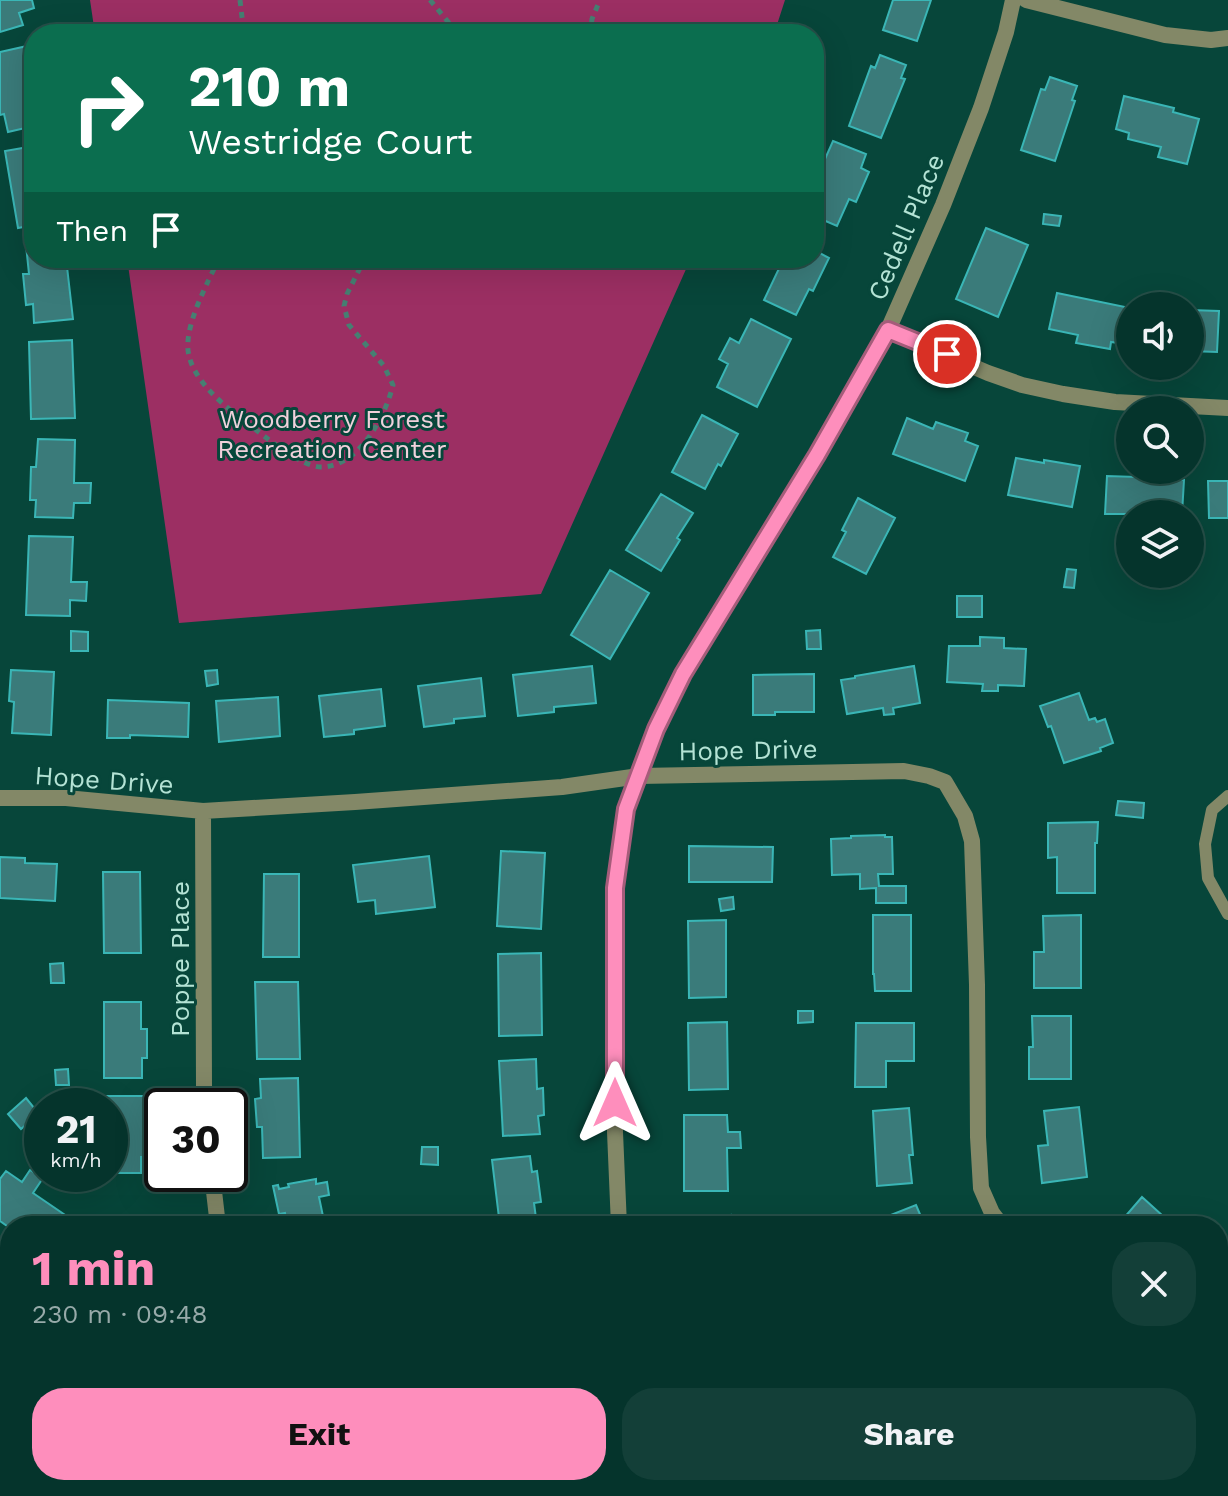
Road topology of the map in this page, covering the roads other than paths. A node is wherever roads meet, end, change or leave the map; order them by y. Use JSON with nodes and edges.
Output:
{"nodes":[{"id":1,"x":1013,"y":0,"type":"edge"},
{"id":2,"x":1026,"y":0,"type":"edge"},
{"id":3,"x":1228,"y":38,"type":"edge"},
{"id":4,"x":888,"y":330,"type":"junction"},
{"id":5,"x":1228,"y":408,"type":"edge"},
{"id":6,"x":639,"y":776,"type":"junction"},
{"id":7,"x":1228,"y":796,"type":"edge"},
{"id":8,"x":0,"y":798,"type":"edge"},
{"id":9,"x":203,"y":811,"type":"junction"},
{"id":10,"x":1228,"y":914,"type":"edge"},
{"id":11,"x":204,"y":1088,"type":"edge"},
{"id":12,"x":214,"y":1192,"type":"edge"},
{"id":13,"x":217,"y":1216,"type":"edge"},
{"id":14,"x":619,"y":1216,"type":"edge"},
{"id":15,"x":994,"y":1216,"type":"edge"}],
"edges":[{"from":1,"to":4,"type":"street","name":"Cedell Place"},
{"from":2,"to":3,"type":"street"},
{"from":4,"to":5,"type":"street"},
{"from":4,"to":6,"type":"street","name":"Cedell Place"},
{"from":6,"to":9,"type":"street","name":"Hope Drive"},
{"from":6,"to":14,"type":"street","name":"Cedell Place"},
{"from":6,"to":15,"type":"street","name":"Hope Drive"},
{"from":7,"to":10,"type":"lane"},
{"from":8,"to":9,"type":"street","name":"Hope Drive"},
{"from":9,"to":11,"type":"street","name":"Poppe Place"},
{"from":12,"to":13,"type":"street"}]}
